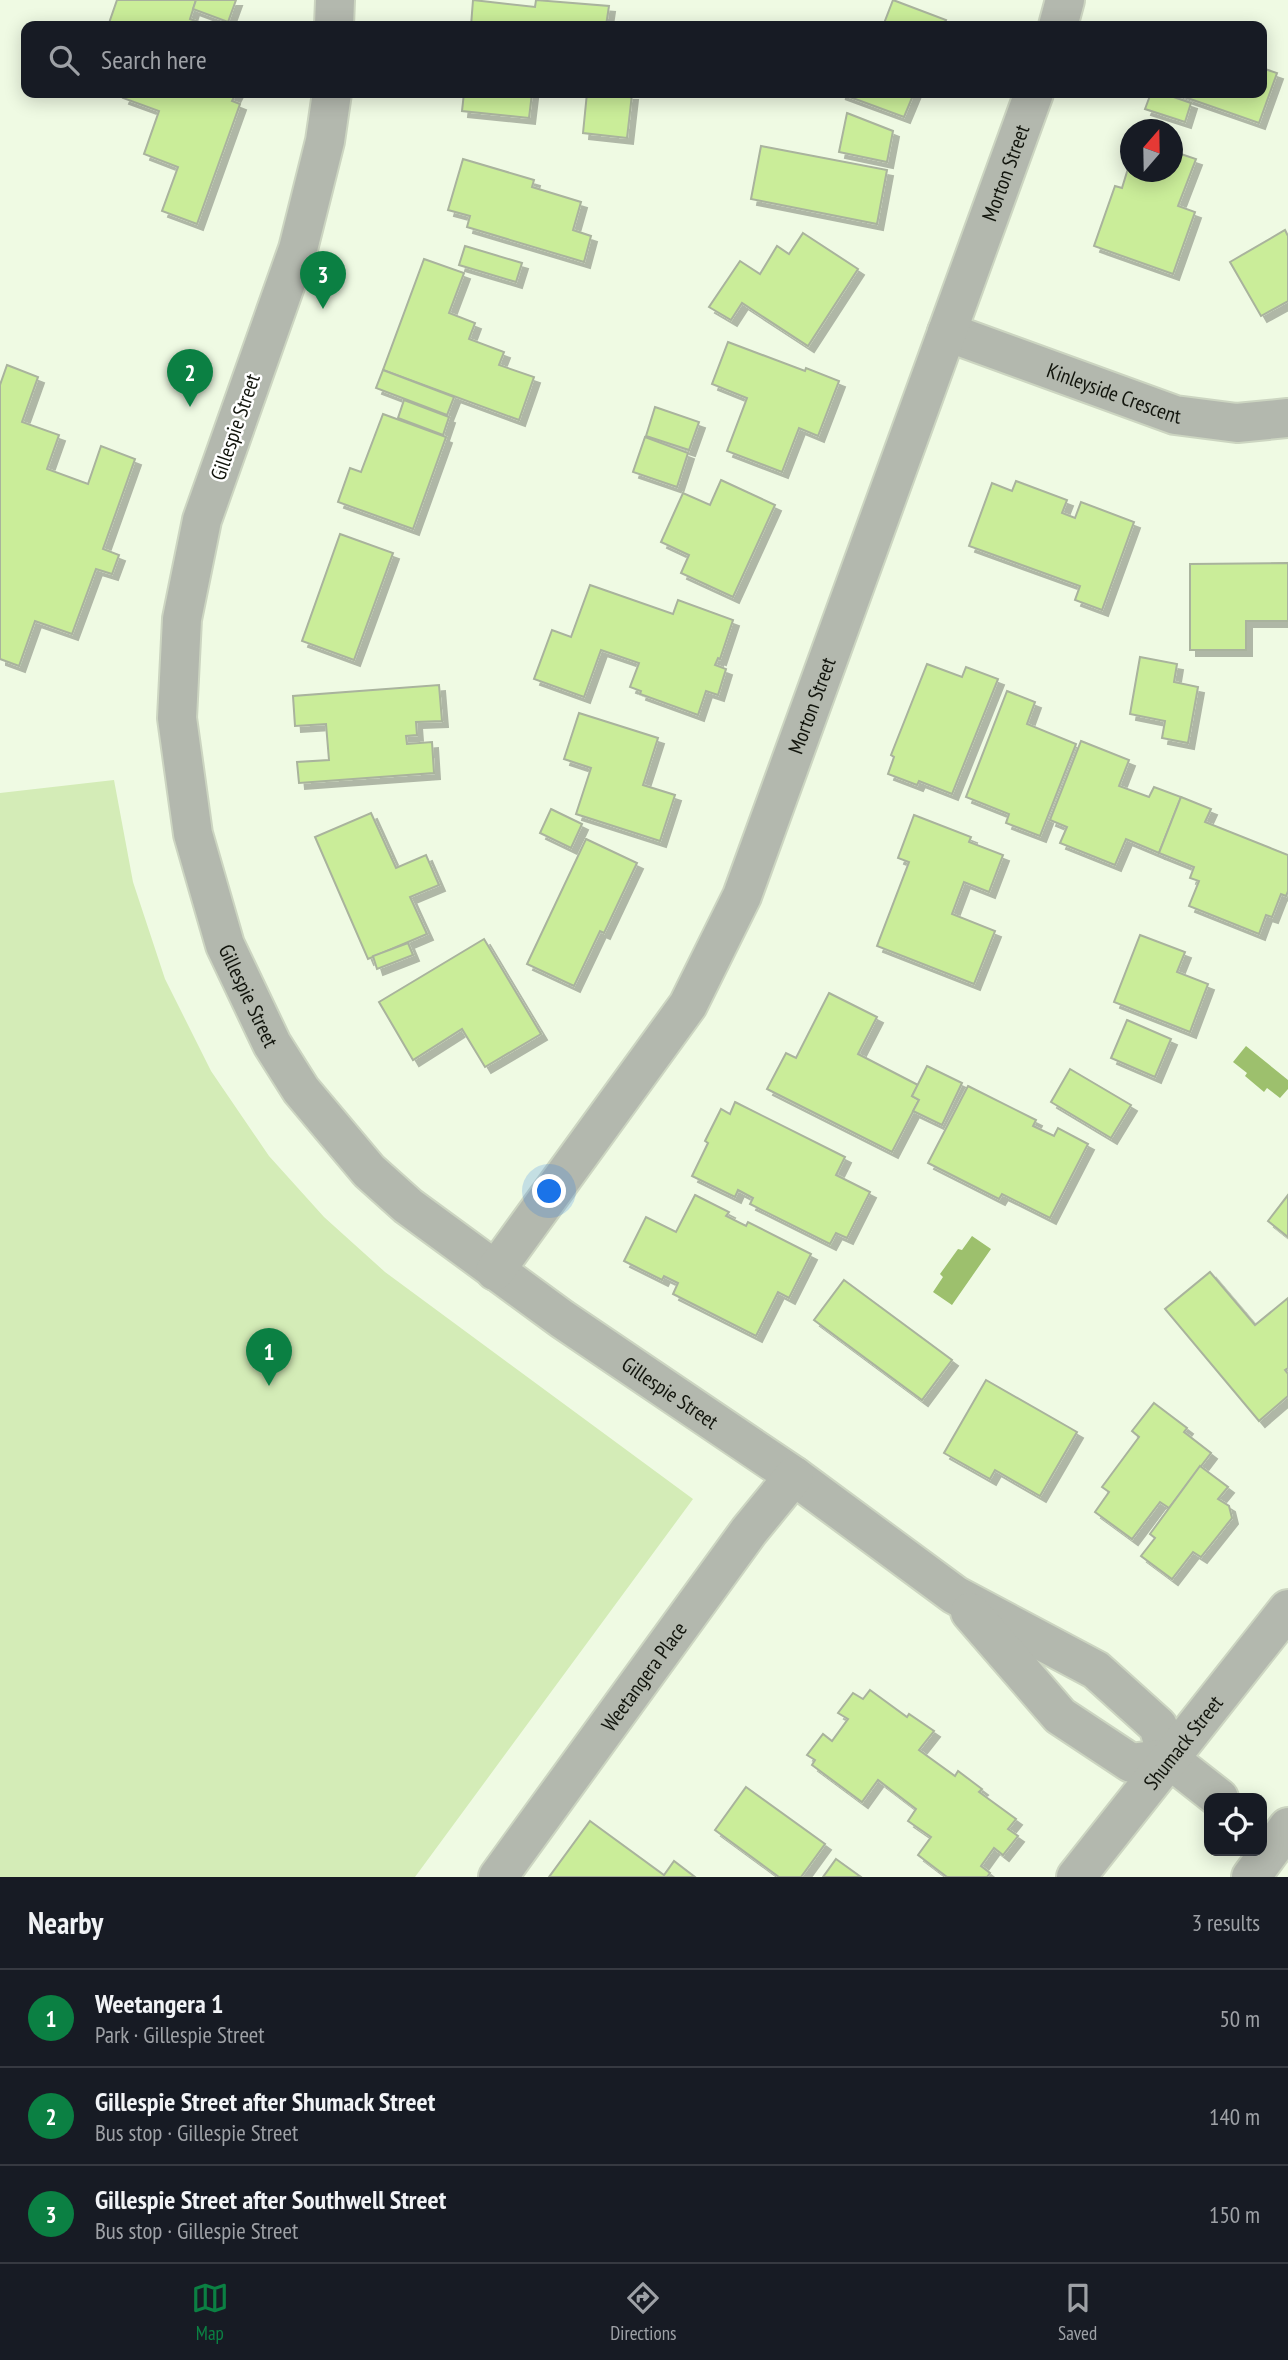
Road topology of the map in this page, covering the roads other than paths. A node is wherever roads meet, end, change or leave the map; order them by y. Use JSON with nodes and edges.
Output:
{"nodes":[{"id":1,"x":335,"y":0,"type":"edge"},
{"id":2,"x":1065,"y":0,"type":"edge"},
{"id":3,"x":334,"y":21,"type":"edge"},
{"id":4,"x":1059,"y":21,"type":"edge"},
{"id":5,"x":331,"y":98,"type":"edge"},
{"id":6,"x":1032,"y":98,"type":"edge"},
{"id":7,"x":947,"y":332,"type":"junction"},
{"id":8,"x":1288,"y":418,"type":"edge"},
{"id":9,"x":495,"y":1271,"type":"junction"},
{"id":10,"x":794,"y":1476,"type":"junction"},
{"id":11,"x":955,"y":1595,"type":"junction"},
{"id":12,"x":1288,"y":1609,"type":"edge"},
{"id":13,"x":1168,"y":1758,"type":"junction"},
{"id":14,"x":1214,"y":1793,"type":"edge"},
{"id":15,"x":1275,"y":1833,"type":"edge"},
{"id":16,"x":498,"y":1877,"type":"edge"},
{"id":17,"x":1076,"y":1877,"type":"edge"},
{"id":18,"x":1251,"y":1877,"type":"edge"}],
"edges":[{"from":1,"to":3,"type":"street"},
{"from":2,"to":4,"type":"street"},
{"from":5,"to":9,"type":"street","name":"Gillespie Street"},
{"from":6,"to":7,"type":"street","name":"Morton Street"},
{"from":7,"to":8,"type":"street","name":"Kinleyside Crescent"},
{"from":7,"to":9,"type":"street","name":"Morton Street"},
{"from":9,"to":10,"type":"street","name":"Gillespie Street"},
{"from":10,"to":11,"type":"street","name":"Gillespie Street"},
{"from":10,"to":16,"type":"street","name":"Weetangera Place"},
{"from":11,"to":13,"type":"street","name":"Gillespie Street"},
{"from":11,"to":13,"type":"street","name":"Gillespie Street"},
{"from":12,"to":13,"type":"street","name":"Shumack Street"},
{"from":13,"to":14,"type":"street"},
{"from":13,"to":17,"type":"street","name":"Shumack Street"},
{"from":15,"to":18,"type":"street"}]}
